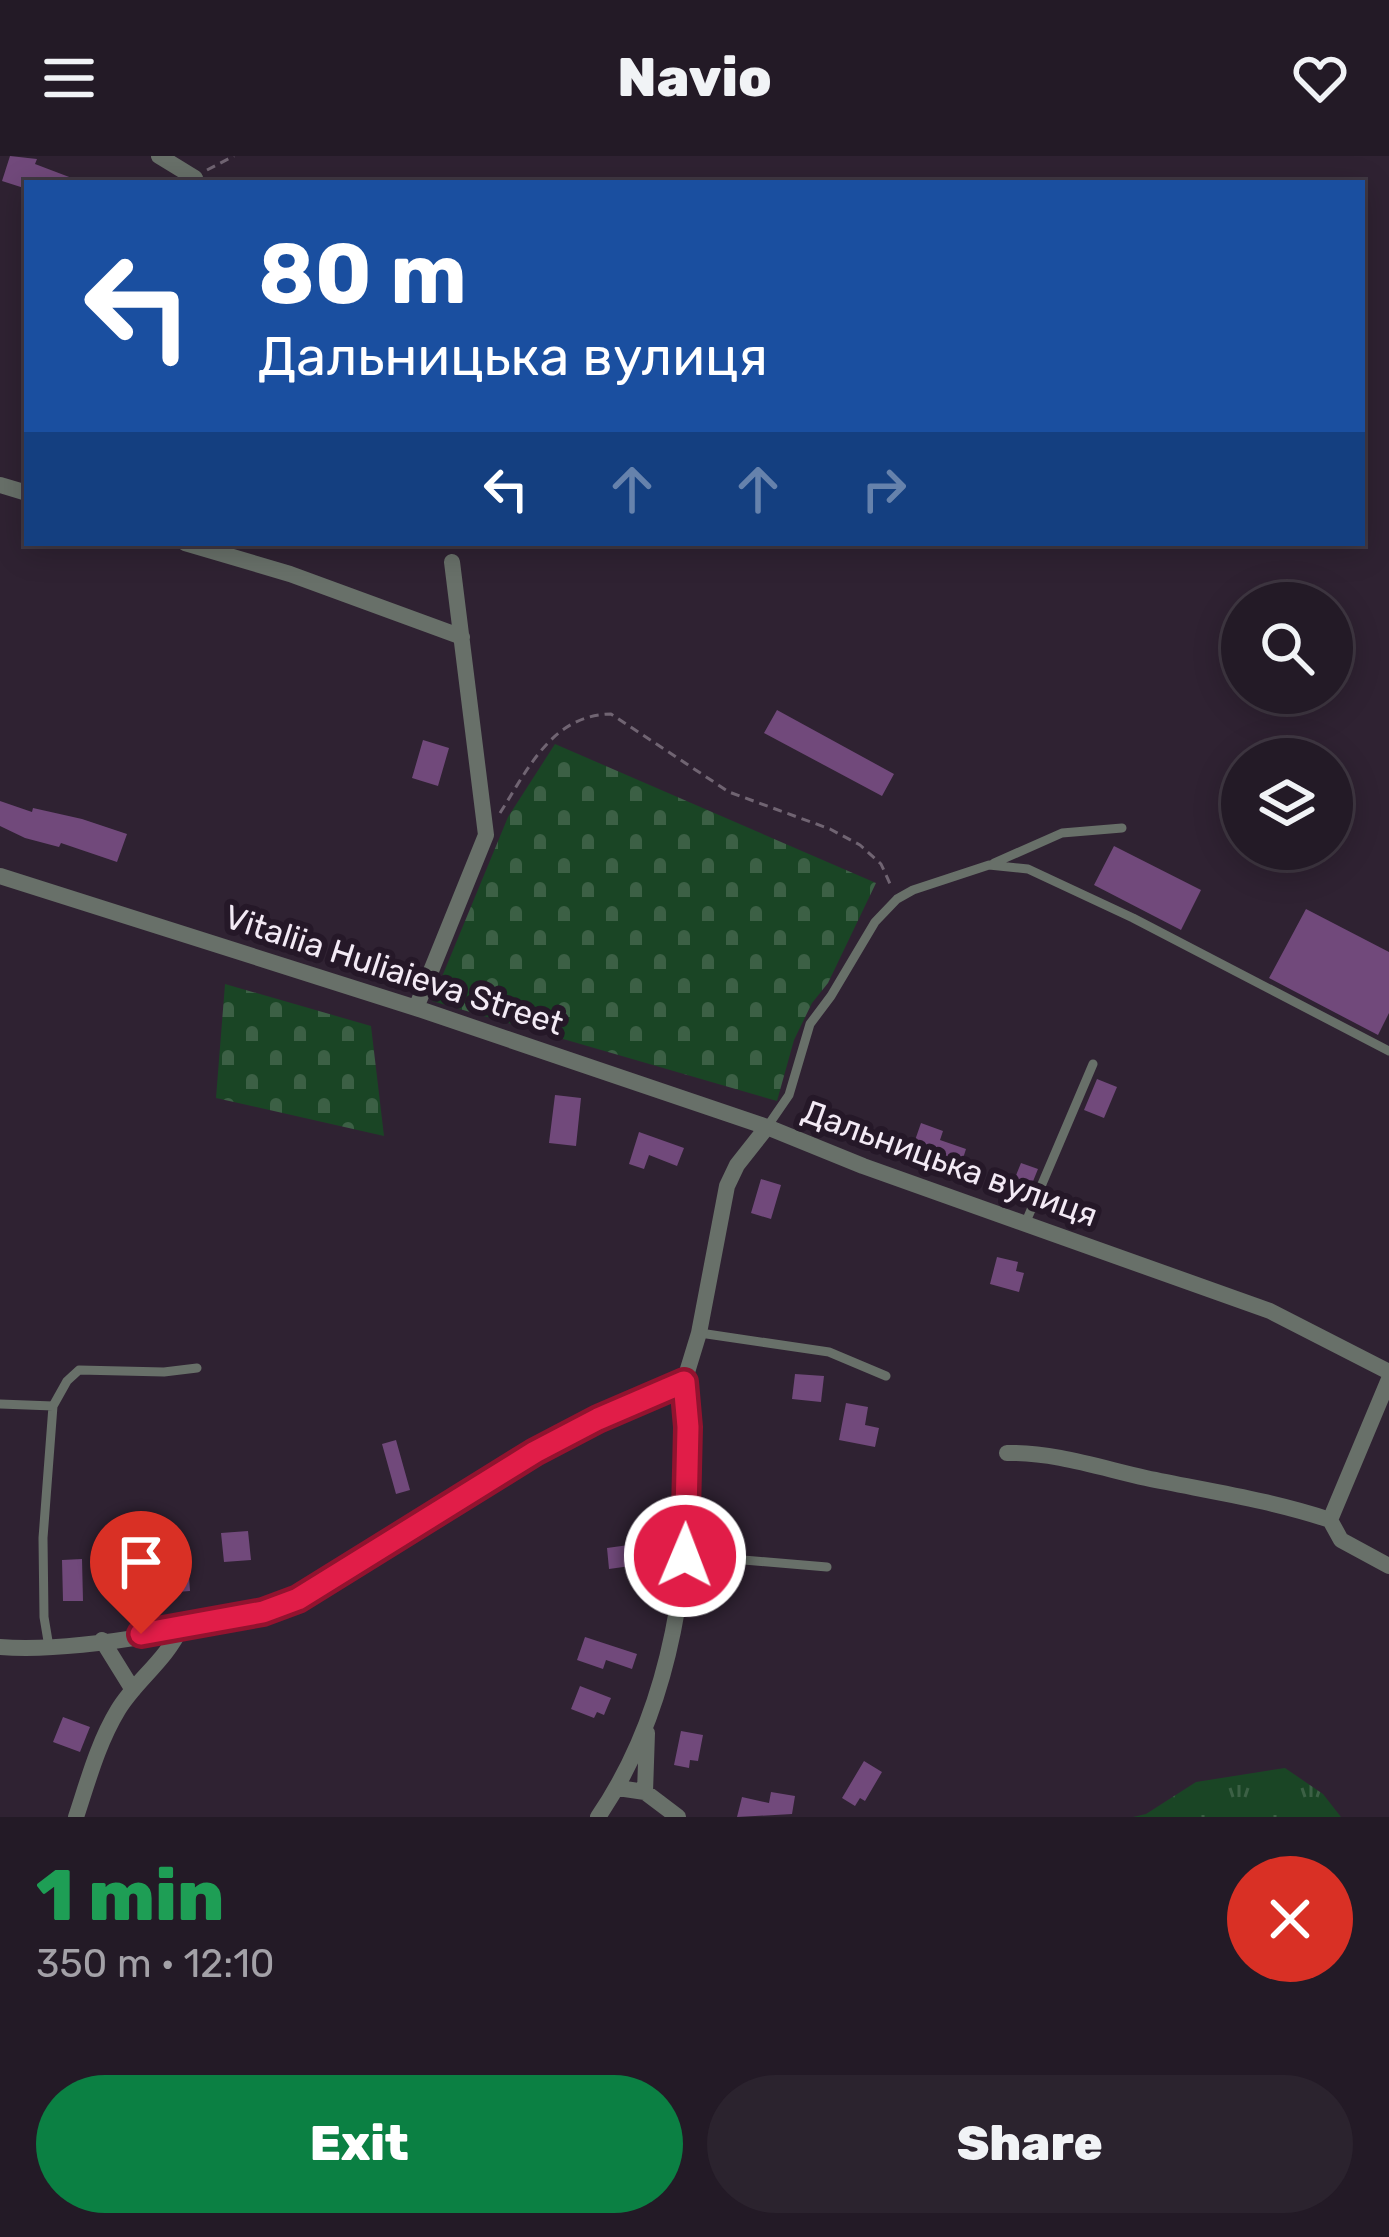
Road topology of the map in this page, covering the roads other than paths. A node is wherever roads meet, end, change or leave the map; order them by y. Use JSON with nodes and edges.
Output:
{"nodes":[{"id":1,"x":159,"y":156,"type":"edge"},
{"id":2,"x":195,"y":178,"type":"road end"},
{"id":3,"x":195,"y":546,"type":"edge"},
{"id":4,"x":452,"y":562,"type":"dead end"},
{"id":5,"x":462,"y":638,"type":"junction"},
{"id":6,"x":1122,"y":828,"type":"dead end"},
{"id":7,"x":989,"y":866,"type":"junction"},
{"id":8,"x":0,"y":875,"type":"edge"},
{"id":9,"x":416,"y":1008,"type":"junction"},
{"id":10,"x":1389,"y":1051,"type":"edge"},
{"id":11,"x":1093,"y":1064,"type":"dead end"},
{"id":12,"x":767,"y":1126,"type":"junction"},
{"id":13,"x":1025,"y":1224,"type":"junction"},
{"id":14,"x":699,"y":1333,"type":"junction"},
{"id":15,"x":197,"y":1368,"type":"dead end"},
{"id":16,"x":886,"y":1376,"type":"dead end"},
{"id":17,"x":1389,"y":1376,"type":"edge"},
{"id":18,"x":684,"y":1382,"type":"junction"},
{"id":19,"x":0,"y":1404,"type":"edge"},
{"id":20,"x":53,"y":1406,"type":"junction"},
{"id":21,"x":1007,"y":1453,"type":"dead end"},
{"id":22,"x":1330,"y":1520,"type":"junction"},
{"id":23,"x":685,"y":1556,"type":"junction"},
{"id":24,"x":1389,"y":1566,"type":"edge"},
{"id":25,"x":827,"y":1567,"type":"dead end"},
{"id":26,"x":181,"y":1627,"type":"junction"},
{"id":27,"x":102,"y":1640,"type":"junction"},
{"id":28,"x":0,"y":1647,"type":"edge"},
{"id":29,"x":49,"y":1647,"type":"junction"},
{"id":30,"x":133,"y":1690,"type":"junction"},
{"id":31,"x":648,"y":1723,"type":"junction"},
{"id":32,"x":618,"y":1788,"type":"junction"},
{"id":33,"x":645,"y":1792,"type":"junction"},
{"id":34,"x":76,"y":1817,"type":"edge"},
{"id":35,"x":598,"y":1817,"type":"edge"},
{"id":36,"x":678,"y":1817,"type":"edge"}],
"edges":[{"from":1,"to":2,"type":"street"},
{"from":3,"to":5,"type":"street"},
{"from":4,"to":5,"type":"street"},
{"from":5,"to":9,"type":"street"},
{"from":6,"to":7,"type":"lane"},
{"from":7,"to":10,"type":"lane"},
{"from":7,"to":12,"type":"lane"},
{"from":8,"to":9,"type":"street","name":"Vitaliia Huliaieva Street"},
{"from":9,"to":12,"type":"street","name":"Vitaliia Huliaieva Street"},
{"from":11,"to":13,"type":"lane"},
{"from":12,"to":13,"type":"street","name":"Дальницька вулиця"},
{"from":12,"to":14,"type":"street","name":"Дальницька вулиця"},
{"from":13,"to":17,"type":"street","name":"Дальницька вулиця"},
{"from":14,"to":16,"type":"lane"},
{"from":14,"to":18,"type":"street","name":"Дальницька вулиця"},
{"from":15,"to":20,"type":"lane"},
{"from":17,"to":22,"type":"street"},
{"from":18,"to":23,"type":"street"},
{"from":18,"to":26,"type":"street"},
{"from":19,"to":20,"type":"lane"},
{"from":20,"to":29,"type":"lane"},
{"from":21,"to":22,"type":"street"},
{"from":22,"to":24,"type":"street"},
{"from":23,"to":25,"type":"lane"},
{"from":23,"to":31,"type":"street"},
{"from":26,"to":27,"type":"street"},
{"from":26,"to":30,"type":"street"},
{"from":27,"to":29,"type":"street"},
{"from":27,"to":30,"type":"street"},
{"from":28,"to":29,"type":"street"},
{"from":30,"to":34,"type":"street"},
{"from":31,"to":32,"type":"street"},
{"from":31,"to":33,"type":"street"},
{"from":32,"to":33,"type":"street"},
{"from":32,"to":35,"type":"street"},
{"from":33,"to":36,"type":"street"}]}
